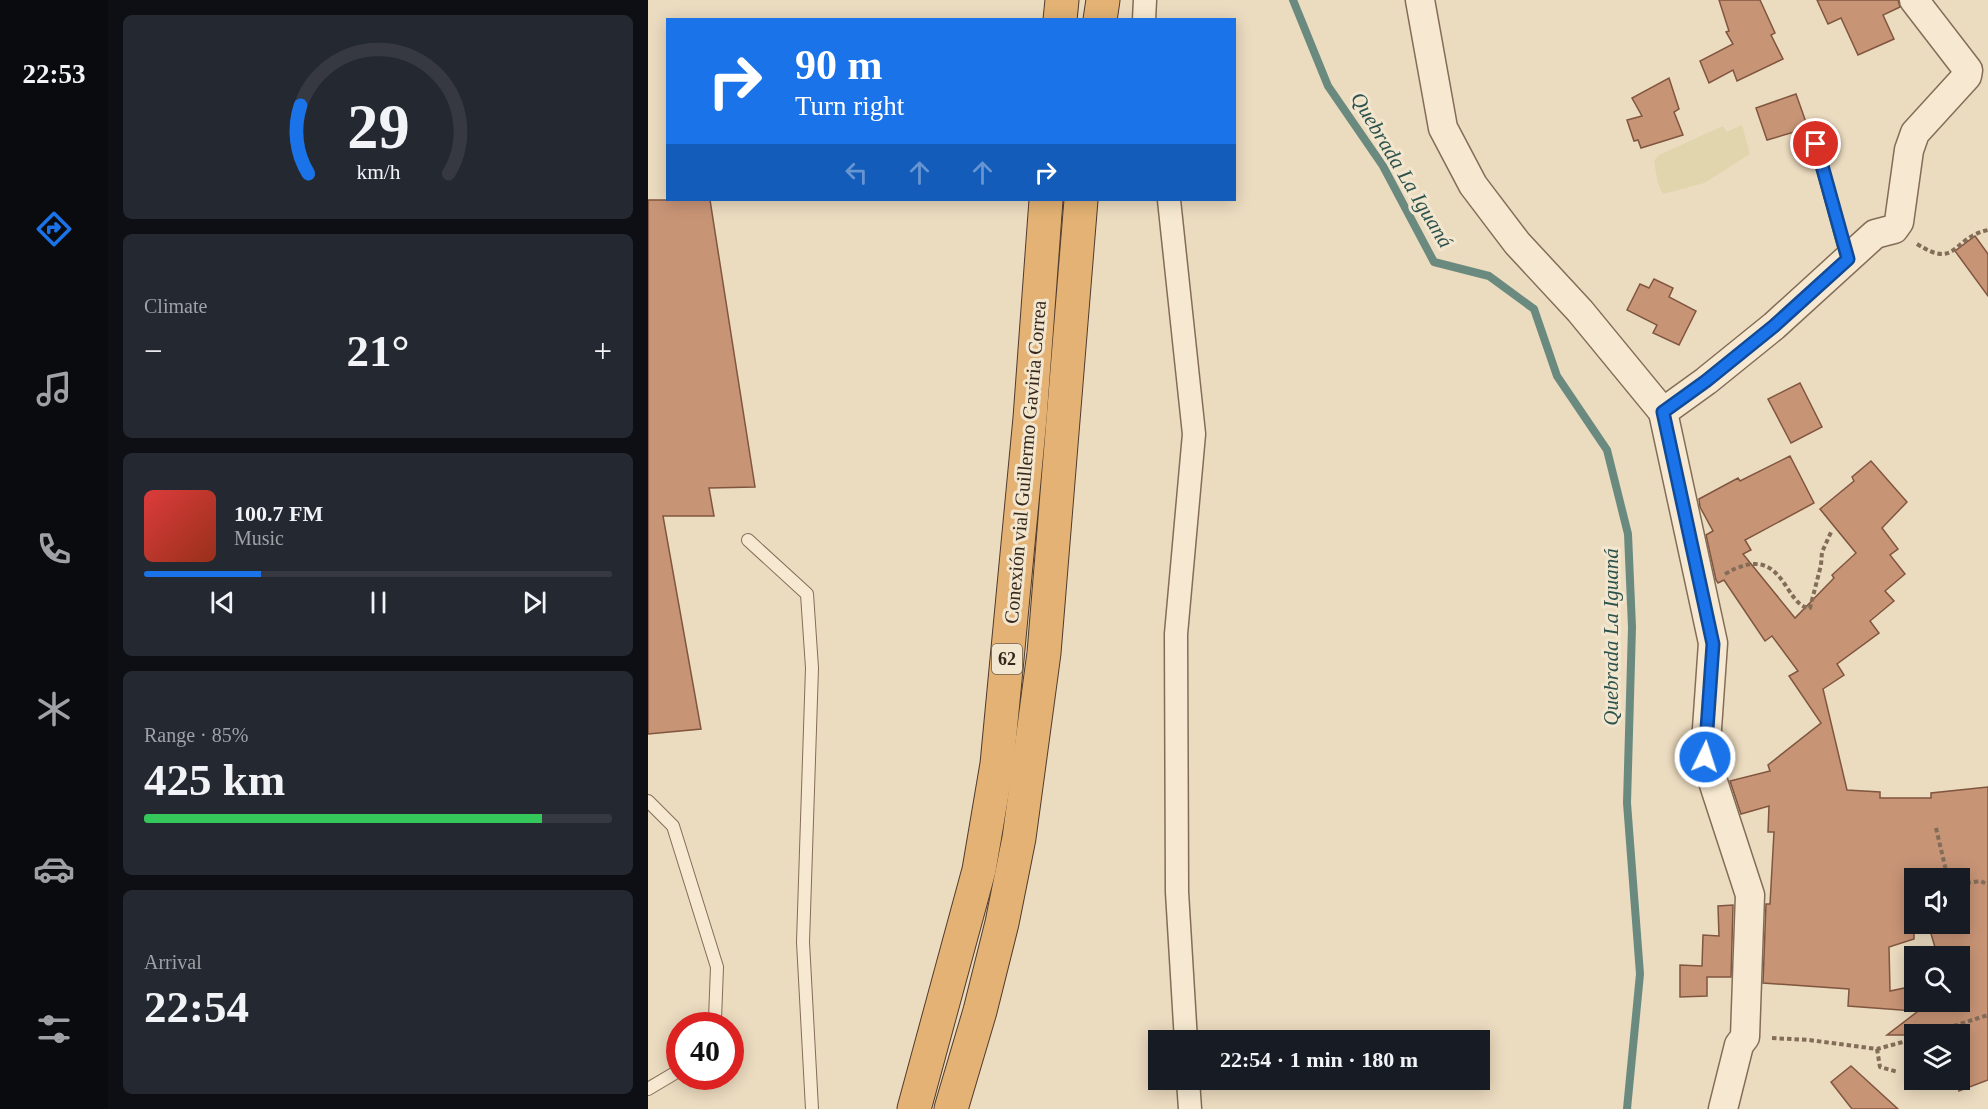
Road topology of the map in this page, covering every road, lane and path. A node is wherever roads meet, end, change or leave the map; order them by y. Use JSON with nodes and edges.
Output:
{"nodes":[{"id":1,"x":1062,"y":0,"type":"edge"},
{"id":2,"x":1103,"y":0,"type":"edge"},
{"id":3,"x":1145,"y":0,"type":"edge"},
{"id":4,"x":1420,"y":0,"type":"edge"},
{"id":5,"x":1914,"y":0,"type":"edge"},
{"id":6,"x":1060,"y":18,"type":"edge"},
{"id":7,"x":1100,"y":18,"type":"edge"},
{"id":8,"x":1144,"y":18,"type":"edge"},
{"id":9,"x":1816,"y":144,"type":"dead end"},
{"id":10,"x":1046,"y":201,"type":"edge"},
{"id":11,"x":1081,"y":201,"type":"edge"},
{"id":12,"x":1169,"y":201,"type":"edge"},
{"id":13,"x":1894,"y":229,"type":"junction"},
{"id":14,"x":1988,"y":230,"type":"edge"},
{"id":15,"x":1848,"y":259,"type":"junction"},
{"id":16,"x":1663,"y":412,"type":"junction"},
{"id":17,"x":1832,"y":530,"type":"dead end"},
{"id":18,"x":748,"y":540,"type":"dead end"},
{"id":19,"x":1702,"y":589,"type":"junction"},
{"id":20,"x":648,"y":801,"type":"edge"},
{"id":21,"x":1936,"y":828,"type":"dead end"},
{"id":22,"x":1945,"y":868,"type":"edge"},
{"id":23,"x":1970,"y":882,"type":"edge"},
{"id":24,"x":1988,"y":885,"type":"edge"},
{"id":25,"x":715,"y":1012,"type":"edge"},
{"id":26,"x":1988,"y":1015,"type":"edge"},
{"id":27,"x":1960,"y":1024,"type":"edge"},
{"id":28,"x":1185,"y":1030,"type":"edge"},
{"id":29,"x":1745,"y":1037,"type":"junction"},
{"id":30,"x":1904,"y":1042,"type":"edge"},
{"id":31,"x":1877,"y":1049,"type":"junction"},
{"id":32,"x":1898,"y":1072,"type":"dead end"},
{"id":33,"x":666,"y":1078,"type":"edge"},
{"id":34,"x":648,"y":1089,"type":"edge"},
{"id":35,"x":1189,"y":1090,"type":"edge"},
{"id":36,"x":812,"y":1109,"type":"edge"},
{"id":37,"x":914,"y":1109,"type":"edge"},
{"id":38,"x":951,"y":1109,"type":"edge"},
{"id":39,"x":1190,"y":1109,"type":"edge"},
{"id":40,"x":1724,"y":1109,"type":"edge"}],
"edges":[{"from":1,"to":6,"type":"highway"},
{"from":2,"to":7,"type":"highway"},
{"from":3,"to":8,"type":"street"},
{"from":4,"to":16,"type":"street"},
{"from":5,"to":13,"type":"street"},
{"from":9,"to":15,"type":"lane"},
{"from":10,"to":37,"type":"highway","name":"Conexión vial Guillermo Gaviria Correa","number":"62"},
{"from":11,"to":38,"type":"highway","name":"Conexión vial Guillermo Gaviria Correa","number":"62"},
{"from":12,"to":28,"type":"street"},
{"from":13,"to":14,"type":"path"},
{"from":13,"to":15,"type":"street"},
{"from":15,"to":16,"type":"street"},
{"from":16,"to":19,"type":"street"},
{"from":17,"to":19,"type":"path"},
{"from":18,"to":36,"type":"lane"},
{"from":19,"to":29,"type":"street"},
{"from":20,"to":25,"type":"lane"},
{"from":21,"to":22,"type":"path"},
{"from":23,"to":24,"type":"path"},
{"from":26,"to":27,"type":"path"},
{"from":29,"to":31,"type":"path"},
{"from":29,"to":40,"type":"street"},
{"from":30,"to":31,"type":"path"},
{"from":31,"to":32,"type":"path"},
{"from":33,"to":34,"type":"lane"},
{"from":35,"to":39,"type":"street"}]}
